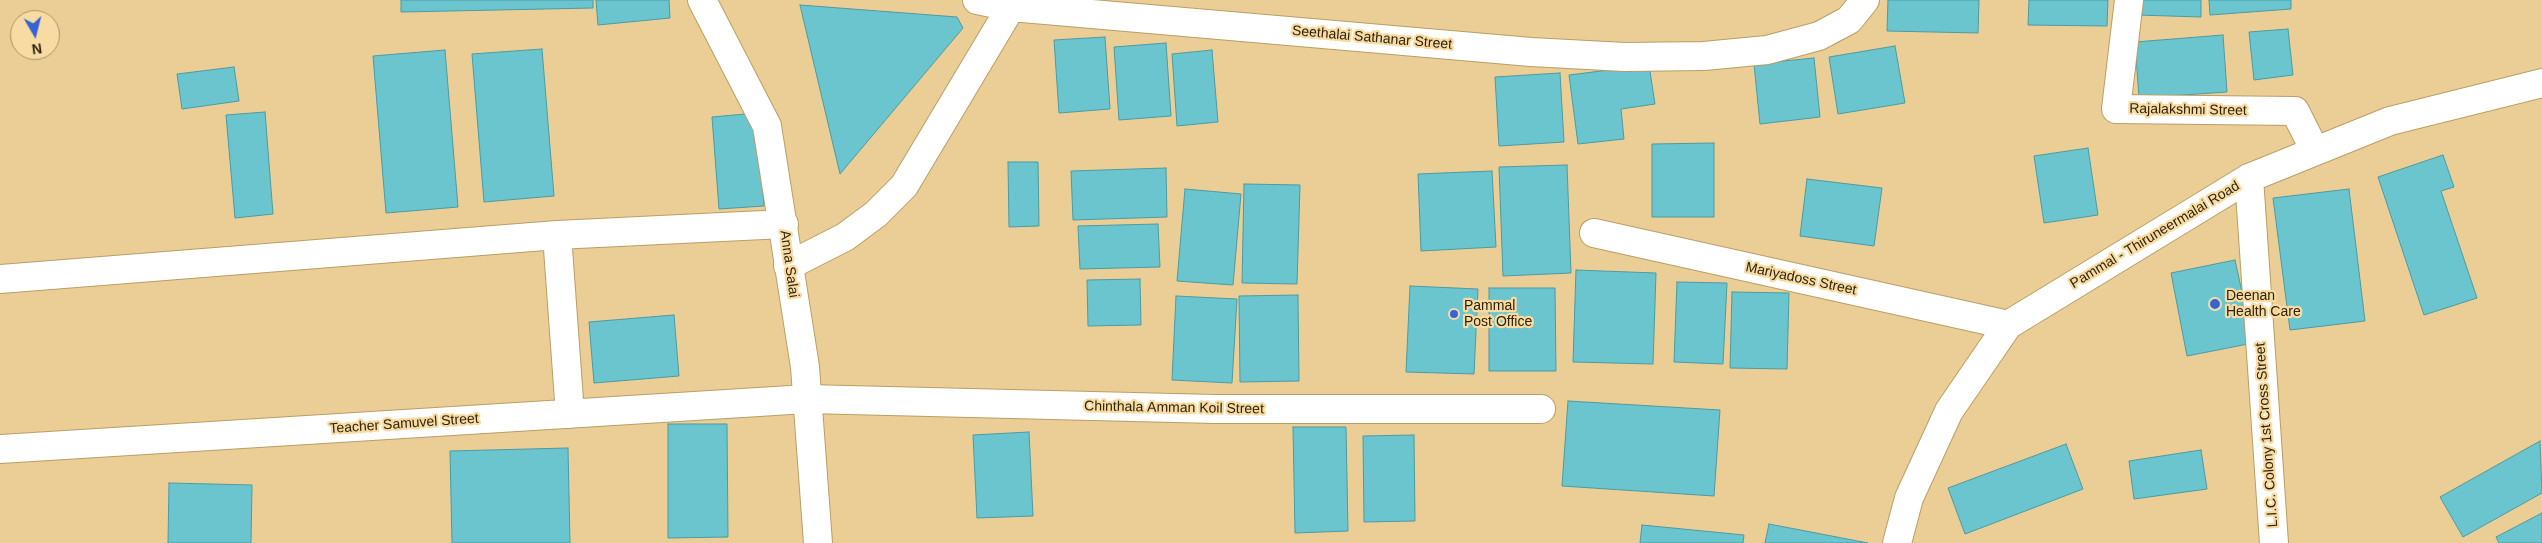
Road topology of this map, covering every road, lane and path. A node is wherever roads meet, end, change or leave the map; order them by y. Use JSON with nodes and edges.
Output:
{"nodes":[{"id":1,"x":702,"y":0,"type":"edge"},
{"id":2,"x":977,"y":0,"type":"edge"},
{"id":3,"x":1865,"y":0,"type":"edge"},
{"id":4,"x":2129,"y":0,"type":"edge"},
{"id":5,"x":1011,"y":7,"type":"junction"},
{"id":6,"x":2542,"y":83,"type":"edge"},
{"id":7,"x":2315,"y":151,"type":"junction"},
{"id":8,"x":2249,"y":178,"type":"junction"},
{"id":9,"x":784,"y":224,"type":"junction"},
{"id":10,"x":1594,"y":233,"type":"dead end"},
{"id":11,"x":557,"y":235,"type":"junction"},
{"id":12,"x":788,"y":266,"type":"junction"},
{"id":13,"x":0,"y":279,"type":"edge"},
{"id":14,"x":2008,"y":324,"type":"junction"},
{"id":15,"x":807,"y":399,"type":"junction"},
{"id":16,"x":1541,"y":409,"type":"dead end"},
{"id":17,"x":570,"y":414,"type":"junction"},
{"id":18,"x":0,"y":449,"type":"edge"},
{"id":19,"x":818,"y":543,"type":"edge"},
{"id":20,"x":1897,"y":543,"type":"edge"},
{"id":21,"x":2274,"y":543,"type":"edge"}],
"edges":[{"from":1,"to":9,"type":"street","name":"Anna Salai"},
{"from":2,"to":5,"type":"street","name":"Seethalai Sathanar Street"},
{"from":3,"to":5,"type":"street","name":"Seethalai Sathanar Street"},
{"from":4,"to":7,"type":"street","name":"Rajalakshmi Street"},
{"from":5,"to":12,"type":"street"},
{"from":6,"to":7,"type":"street","name":"Pammal - Thiruneermalai Road"},
{"from":7,"to":8,"type":"street","name":"Pammal - Thiruneermalai Road"},
{"from":8,"to":14,"type":"street","name":"Pammal - Thiruneermalai Road"},
{"from":8,"to":21,"type":"street","name":"L.I.C. Colony 1st Cross Street"},
{"from":9,"to":11,"type":"street"},
{"from":9,"to":12,"type":"street","name":"Anna Salai"},
{"from":10,"to":14,"type":"street","name":"Mariyadoss Street"},
{"from":11,"to":13,"type":"street"},
{"from":11,"to":17,"type":"street"},
{"from":12,"to":15,"type":"street","name":"Anna Salai"},
{"from":14,"to":20,"type":"street","name":"Pammal - Thiruneermalai Road"},
{"from":15,"to":16,"type":"street","name":"Chinthala Amman Koil Street"},
{"from":15,"to":17,"type":"street","name":"Teacher Samuvel Street"},
{"from":15,"to":19,"type":"street","name":"Anna Salai"},
{"from":17,"to":18,"type":"street","name":"Teacher Samuvel Street"}]}
